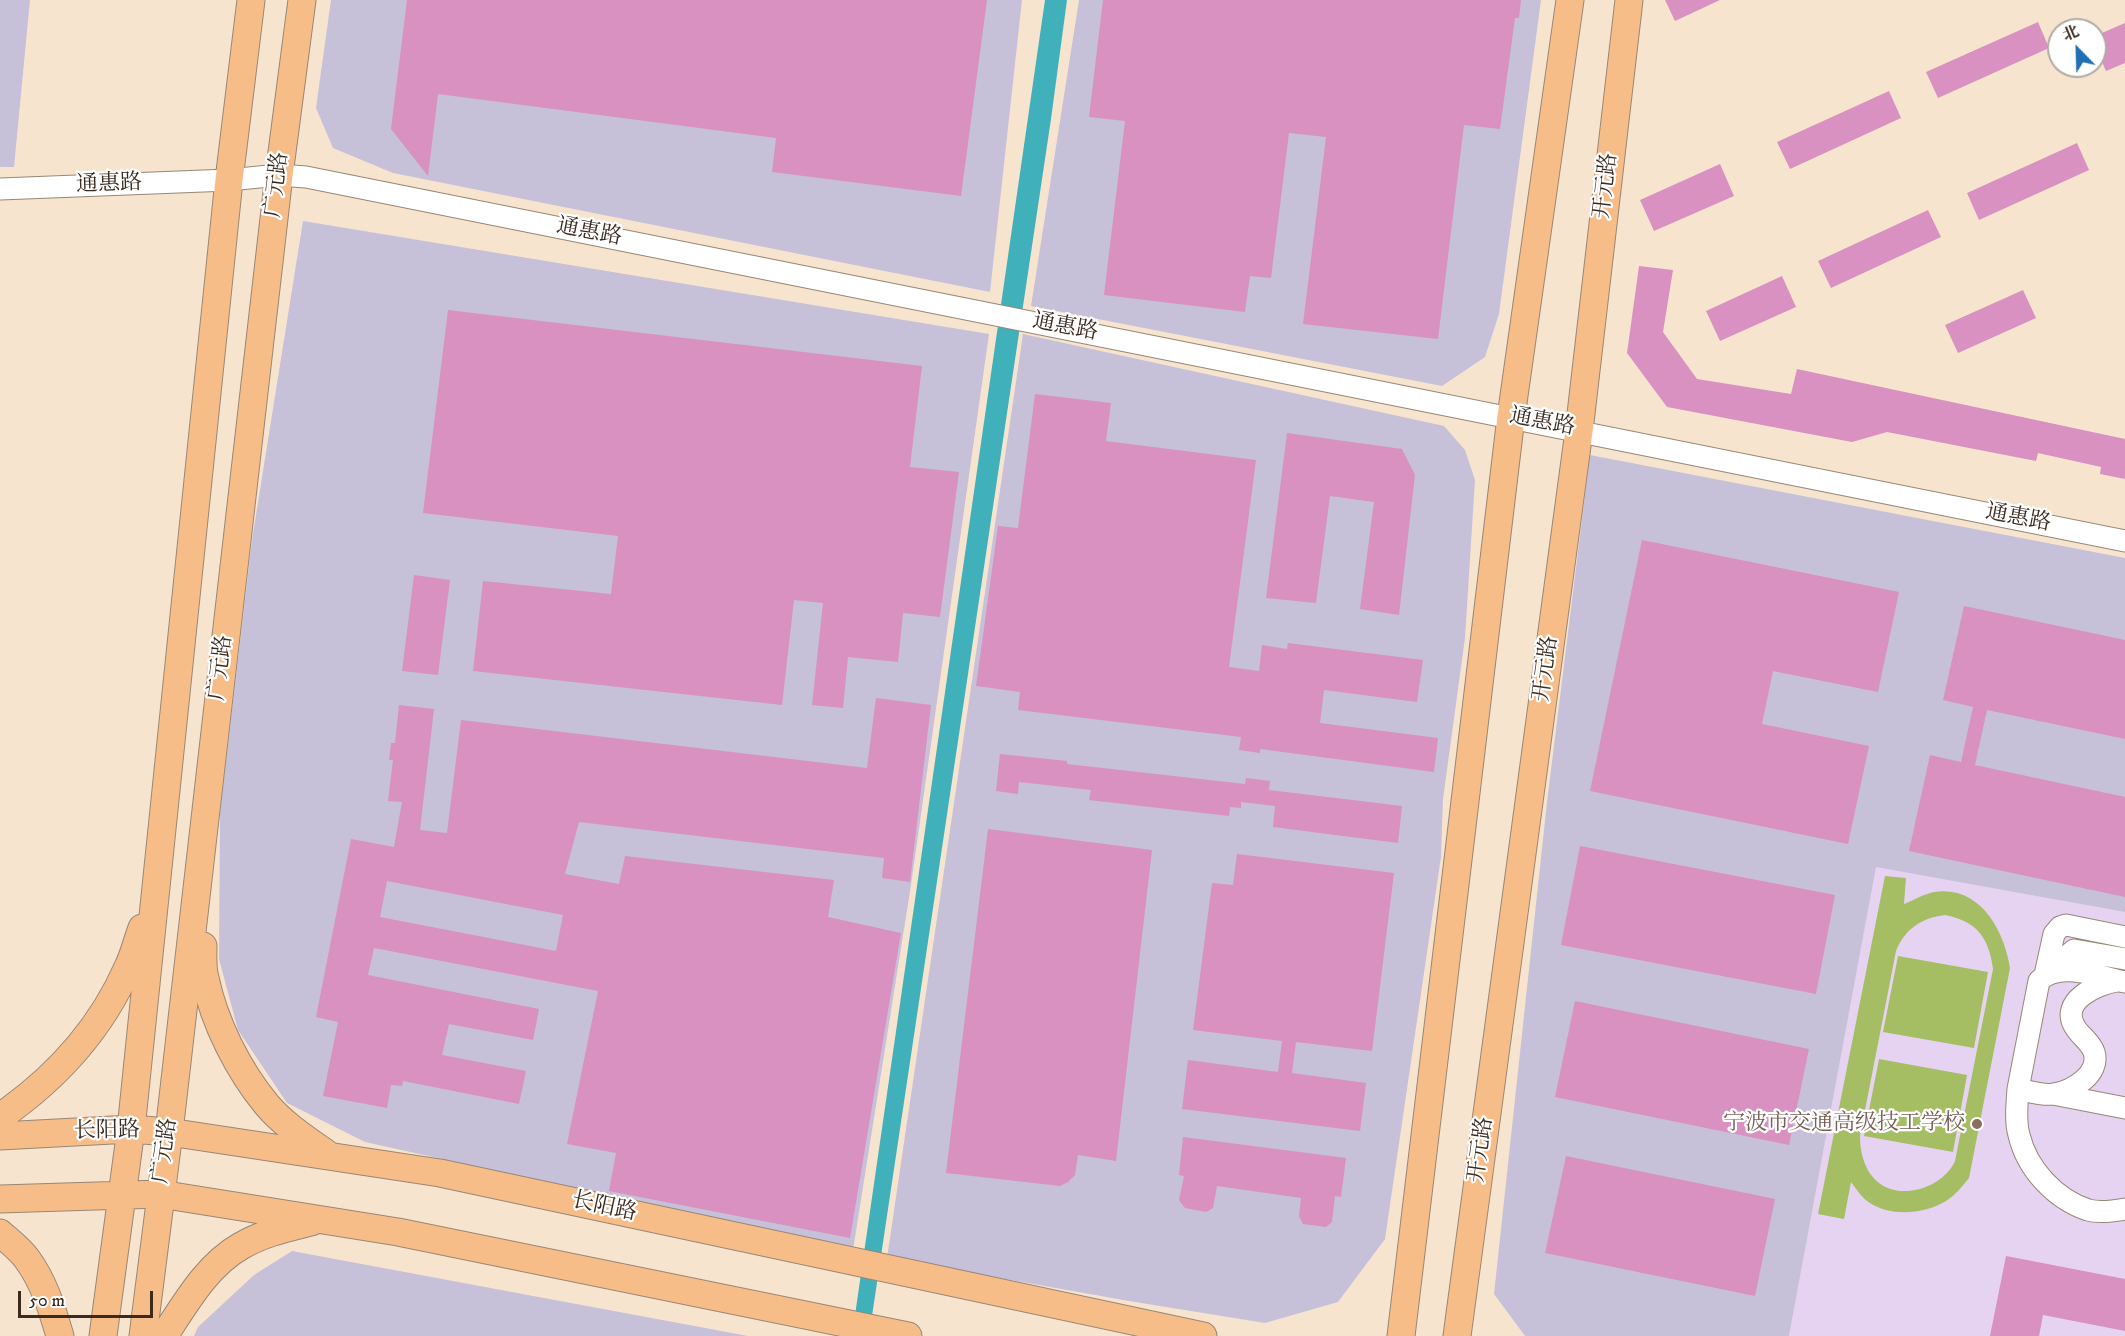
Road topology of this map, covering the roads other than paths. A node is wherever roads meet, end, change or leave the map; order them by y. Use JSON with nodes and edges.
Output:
{"nodes":[{"id":1,"x":251,"y":0,"type":"edge"},
{"id":2,"x":302,"y":0,"type":"edge"},
{"id":3,"x":1570,"y":0,"type":"edge"},
{"id":4,"x":1629,"y":0,"type":"edge"},
{"id":5,"x":279,"y":175,"type":"junction"},
{"id":6,"x":229,"y":180,"type":"junction"},
{"id":7,"x":0,"y":189,"type":"edge"},
{"id":8,"x":1511,"y":417,"type":"junction"},
{"id":9,"x":1579,"y":431,"type":"junction"},
{"id":10,"x":2125,"y":541,"type":"edge"},
{"id":11,"x":200,"y":865,"type":"junction"},
{"id":12,"x":156,"y":887,"type":"junction"},
{"id":13,"x":2125,"y":937,"type":"edge"},
{"id":14,"x":2125,"y":959,"type":"edge"},
{"id":15,"x":2055,"y":972,"type":"junction"},
{"id":16,"x":2121,"y":981,"type":"edge"},
{"id":17,"x":2018,"y":1089,"type":"junction"},
{"id":18,"x":2052,"y":1094,"type":"junction"},
{"id":19,"x":2125,"y":1108,"type":"edge"},
{"id":20,"x":0,"y":1117,"type":"edge"},
{"id":21,"x":132,"y":1129,"type":"junction"},
{"id":22,"x":169,"y":1132,"type":"junction"},
{"id":23,"x":0,"y":1136,"type":"edge"},
{"id":24,"x":330,"y":1156,"type":"junction"},
{"id":25,"x":160,"y":1194,"type":"junction"},
{"id":26,"x":123,"y":1195,"type":"junction"},
{"id":27,"x":0,"y":1199,"type":"edge"},
{"id":28,"x":2125,"y":1209,"type":"edge"},
{"id":29,"x":320,"y":1219,"type":"junction"},
{"id":30,"x":0,"y":1233,"type":"edge"},
{"id":31,"x":60,"y":1336,"type":"edge"},
{"id":32,"x":104,"y":1336,"type":"edge"},
{"id":33,"x":143,"y":1336,"type":"edge"},
{"id":34,"x":164,"y":1336,"type":"edge"},
{"id":35,"x":908,"y":1336,"type":"edge"},
{"id":36,"x":1203,"y":1336,"type":"edge"},
{"id":37,"x":1401,"y":1336,"type":"edge"},
{"id":38,"x":1457,"y":1336,"type":"edge"}],
"edges":[{"from":1,"to":6,"type":"main road","name":"广元路"},
{"from":2,"to":5,"type":"main road","name":"广元路"},
{"from":3,"to":8,"type":"main road"},
{"from":4,"to":9,"type":"main road","name":"开元路"},
{"from":5,"to":6,"type":"street","name":"通惠路"},
{"from":5,"to":8,"type":"street","name":"通惠路"},
{"from":5,"to":11,"type":"main road","name":"广元路"},
{"from":6,"to":7,"type":"street","name":"通惠路"},
{"from":6,"to":12,"type":"main road","name":"广元路"},
{"from":8,"to":9,"type":"street","name":"通惠路"},
{"from":8,"to":37,"type":"main road"},
{"from":9,"to":10,"type":"street","name":"通惠路"},
{"from":9,"to":38,"type":"main road","name":"开元路"},
{"from":11,"to":22,"type":"main road","name":"广元路"},
{"from":11,"to":24,"type":"main road"},
{"from":12,"to":20,"type":"main road"},
{"from":12,"to":21,"type":"main road","name":"广元路"},
{"from":13,"to":15,"type":"street"},
{"from":14,"to":15,"type":"street"},
{"from":15,"to":16,"type":"street"},
{"from":15,"to":17,"type":"street"},
{"from":16,"to":18,"type":"street"},
{"from":17,"to":18,"type":"street"},
{"from":17,"to":28,"type":"street"},
{"from":18,"to":19,"type":"street"},
{"from":21,"to":22,"type":"main road","name":"长阳路"},
{"from":21,"to":23,"type":"main road","name":"长阳路"},
{"from":21,"to":26,"type":"main road","name":"广元路"},
{"from":22,"to":24,"type":"main road","name":"长阳路"},
{"from":22,"to":25,"type":"main road","name":"广元路"},
{"from":24,"to":36,"type":"main road","name":"长阳路"},
{"from":25,"to":26,"type":"main road"},
{"from":25,"to":29,"type":"main road"},
{"from":25,"to":33,"type":"main road","name":"广元路"},
{"from":26,"to":27,"type":"main road"},
{"from":26,"to":32,"type":"main road","name":"广元路"},
{"from":29,"to":34,"type":"main road"},
{"from":29,"to":35,"type":"main road"},
{"from":30,"to":31,"type":"main road"}]}
